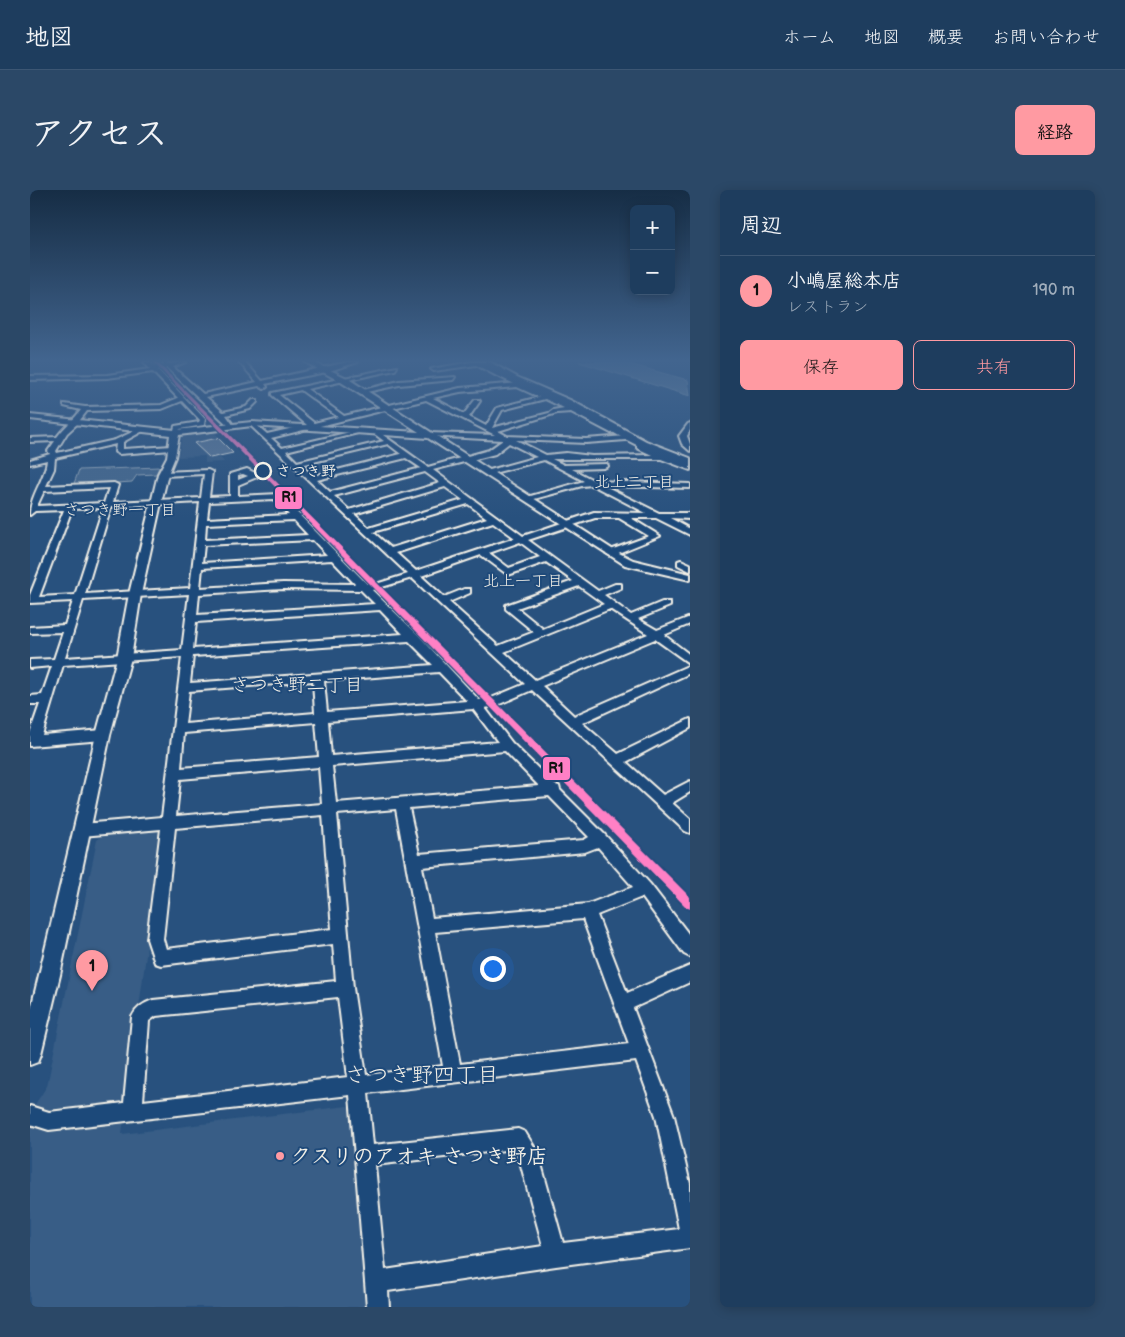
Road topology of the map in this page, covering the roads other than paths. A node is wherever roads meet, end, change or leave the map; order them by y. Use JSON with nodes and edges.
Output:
{"nodes":[{"id":1,"x":81,"y":414,"type":"edge"},
{"id":2,"x":197,"y":414,"type":"edge"},
{"id":3,"x":222,"y":414,"type":"edge"},
{"id":4,"x":297,"y":414,"type":"edge"},
{"id":5,"x":338,"y":414,"type":"edge"},
{"id":6,"x":360,"y":414,"type":"edge"},
{"id":7,"x":396,"y":414,"type":"edge"},
{"id":8,"x":457,"y":414,"type":"edge"},
{"id":9,"x":467,"y":414,"type":"edge"},
{"id":10,"x":497,"y":414,"type":"edge"},
{"id":11,"x":551,"y":414,"type":"edge"},
{"id":12,"x":580,"y":414,"type":"edge"},
{"id":13,"x":584,"y":414,"type":"edge"},
{"id":14,"x":30,"y":417,"type":"edge"},
{"id":15,"x":343,"y":418,"type":"junction"},
{"id":16,"x":464,"y":418,"type":"junction"},
{"id":17,"x":76,"y":421,"type":"junction"},
{"id":18,"x":252,"y":424,"type":"junction"},
{"id":19,"x":690,"y":425,"type":"edge"},
{"id":20,"x":231,"y":426,"type":"junction"},
{"id":21,"x":310,"y":426,"type":"junction"},
{"id":22,"x":141,"y":430,"type":"junction"},
{"id":23,"x":490,"y":430,"type":"junction"},
{"id":24,"x":363,"y":431,"type":"junction"},
{"id":25,"x":567,"y":431,"type":"dead end"},
{"id":26,"x":376,"y":432,"type":"junction"},
{"id":27,"x":175,"y":433,"type":"junction"},
{"id":28,"x":430,"y":435,"type":"junction"},
{"id":29,"x":266,"y":436,"type":"junction"},
{"id":30,"x":626,"y":438,"type":"junction"},
{"id":31,"x":60,"y":439,"type":"junction"},
{"id":32,"x":538,"y":439,"type":"junction"},
{"id":33,"x":30,"y":440,"type":"edge"},
{"id":34,"x":508,"y":440,"type":"junction"},
{"id":35,"x":118,"y":441,"type":"junction"},
{"id":36,"x":388,"y":442,"type":"junction"},
{"id":37,"x":172,"y":448,"type":"junction"},
{"id":38,"x":690,"y":448,"type":"edge"},
{"id":39,"x":31,"y":450,"type":"edge"},
{"id":40,"x":281,"y":450,"type":"junction"},
{"id":41,"x":52,"y":455,"type":"junction"},
{"id":42,"x":407,"y":455,"type":"junction"},
{"id":43,"x":662,"y":457,"type":"junction"},
{"id":44,"x":543,"y":458,"type":"junction"},
{"id":45,"x":647,"y":458,"type":"junction"},
{"id":46,"x":39,"y":459,"type":"junction"},
{"id":47,"x":467,"y":459,"type":"junction"},
{"id":48,"x":30,"y":462,"type":"edge"},
{"id":49,"x":296,"y":464,"type":"junction"},
{"id":50,"x":690,"y":465,"type":"edge"},
{"id":51,"x":562,"y":468,"type":"junction"},
{"id":52,"x":426,"y":469,"type":"junction"},
{"id":53,"x":489,"y":473,"type":"junction"},
{"id":54,"x":163,"y":474,"type":"junction"},
{"id":55,"x":311,"y":479,"type":"junction"},
{"id":56,"x":592,"y":483,"type":"junction"},
{"id":57,"x":233,"y":484,"type":"dead end"},
{"id":58,"x":446,"y":484,"type":"junction"},
{"id":59,"x":690,"y":486,"type":"edge"},
{"id":60,"x":41,"y":489,"type":"junction"},
{"id":61,"x":329,"y":496,"type":"junction"},
{"id":62,"x":234,"y":499,"type":"junction"},
{"id":63,"x":530,"y":499,"type":"junction"},
{"id":64,"x":204,"y":500,"type":"junction"},
{"id":65,"x":469,"y":501,"type":"junction"},
{"id":66,"x":156,"y":503,"type":"junction"},
{"id":67,"x":108,"y":505,"type":"junction"},
{"id":68,"x":69,"y":507,"type":"junction"},
{"id":69,"x":30,"y":510,"type":"edge"},
{"id":70,"x":347,"y":513,"type":"junction"},
{"id":71,"x":622,"y":516,"type":"junction"},
{"id":72,"x":657,"y":516,"type":"junction"},
{"id":73,"x":690,"y":516,"type":"edge"},
{"id":74,"x":296,"y":517,"type":"junction"},
{"id":75,"x":493,"y":519,"type":"junction"},
{"id":76,"x":202,"y":522,"type":"junction"},
{"id":77,"x":569,"y":524,"type":"junction"},
{"id":78,"x":367,"y":531,"type":"junction"},
{"id":79,"x":690,"y":532,"type":"edge"},
{"id":80,"x":315,"y":536,"type":"junction"},
{"id":81,"x":522,"y":540,"type":"junction"},
{"id":82,"x":200,"y":543,"type":"junction"},
{"id":83,"x":389,"y":552,"type":"junction"},
{"id":84,"x":484,"y":553,"type":"junction"},
{"id":85,"x":610,"y":553,"type":"junction"},
{"id":86,"x":335,"y":557,"type":"junction"},
{"id":87,"x":547,"y":558,"type":"junction"},
{"id":88,"x":197,"y":566,"type":"junction"},
{"id":89,"x":414,"y":575,"type":"junction"},
{"id":90,"x":690,"y":577,"type":"edge"},
{"id":91,"x":580,"y":582,"type":"junction"},
{"id":92,"x":618,"y":586,"type":"dead end"},
{"id":93,"x":366,"y":588,"type":"junction"},
{"id":94,"x":467,"y":591,"type":"dead end"},
{"id":95,"x":194,"y":592,"type":"junction"},
{"id":96,"x":135,"y":594,"type":"junction"},
{"id":97,"x":598,"y":594,"type":"junction"},
{"id":98,"x":80,"y":597,"type":"junction"},
{"id":99,"x":32,"y":600,"type":"edge"},
{"id":100,"x":442,"y":601,"type":"junction"},
{"id":101,"x":666,"y":604,"type":"dead end"},
{"id":102,"x":611,"y":605,"type":"junction"},
{"id":103,"x":382,"y":607,"type":"junction"},
{"id":104,"x":191,"y":619,"type":"junction"},
{"id":105,"x":630,"y":619,"type":"junction"},
{"id":106,"x":690,"y":620,"type":"edge"},
{"id":107,"x":69,"y":628,"type":"junction"},
{"id":108,"x":30,"y":630,"type":"edge"},
{"id":109,"x":541,"y":632,"type":"junction"},
{"id":110,"x":656,"y":634,"type":"junction"},
{"id":111,"x":414,"y":638,"type":"junction"},
{"id":112,"x":497,"y":651,"type":"junction"},
{"id":113,"x":188,"y":653,"type":"junction"},
{"id":114,"x":124,"y":658,"type":"junction"},
{"id":115,"x":690,"y":660,"type":"edge"},
{"id":116,"x":58,"y":662,"type":"junction"},
{"id":117,"x":30,"y":664,"type":"edge"},
{"id":118,"x":443,"y":668,"type":"junction"},
{"id":119,"x":690,"y":670,"type":"edge"},
{"id":120,"x":318,"y":677,"type":"junction"},
{"id":121,"x":533,"y":685,"type":"junction"},
{"id":122,"x":184,"y":687,"type":"junction"},
{"id":123,"x":47,"y":698,"type":"junction"},
{"id":124,"x":30,"y":700,"type":"edge"},
{"id":125,"x":477,"y":705,"type":"junction"},
{"id":126,"x":322,"y":718,"type":"junction"},
{"id":127,"x":573,"y":722,"type":"junction"},
{"id":128,"x":690,"y":723,"type":"edge"},
{"id":129,"x":179,"y":729,"type":"junction"},
{"id":130,"x":103,"y":735,"type":"junction"},
{"id":131,"x":32,"y":740,"type":"edge"},
{"id":132,"x":508,"y":746,"type":"junction"},
{"id":133,"x":326,"y":761,"type":"junction"},
{"id":134,"x":616,"y":761,"type":"junction"},
{"id":135,"x":174,"y":774,"type":"junction"},
{"id":136,"x":690,"y":786,"type":"edge"},
{"id":137,"x":554,"y":790,"type":"junction"},
{"id":138,"x":662,"y":802,"type":"junction"},
{"id":139,"x":402,"y":804,"type":"junction"},
{"id":140,"x":330,"y":810,"type":"junction"},
{"id":141,"x":168,"y":824,"type":"junction"},
{"id":142,"x":690,"y":827,"type":"edge"},
{"id":143,"x":82,"y":830,"type":"junction"},
{"id":144,"x":600,"y":839,"type":"junction"},
{"id":145,"x":413,"y":861,"type":"junction"},
{"id":146,"x":646,"y":889,"type":"junction"},
{"id":147,"x":588,"y":911,"type":"junction"},
{"id":148,"x":426,"y":926,"type":"junction"},
{"id":149,"x":340,"y":936,"type":"junction"},
{"id":150,"x":690,"y":949,"type":"edge"},
{"id":151,"x":690,"y":974,"type":"edge"},
{"id":152,"x":345,"y":988,"type":"junction"},
{"id":153,"x":624,"y":1003,"type":"junction"},
{"id":154,"x":640,"y":1052,"type":"junction"},
{"id":155,"x":30,"y":1054,"type":"edge"},
{"id":156,"x":453,"y":1074,"type":"junction"},
{"id":157,"x":358,"y":1086,"type":"junction"},
{"id":158,"x":133,"y":1110,"type":"junction"},
{"id":159,"x":30,"y":1116,"type":"edge"},
{"id":160,"x":365,"y":1156,"type":"junction"},
{"id":161,"x":690,"y":1230,"type":"edge"},
{"id":162,"x":690,"y":1238,"type":"edge"},
{"id":163,"x":556,"y":1255,"type":"junction"},
{"id":164,"x":376,"y":1282,"type":"junction"},
{"id":165,"x":378,"y":1307,"type":"edge"}],
"edges":[{"from":1,"to":17,"type":"street"},
{"from":2,"to":27,"type":"street"},
{"from":3,"to":20,"type":"street"},
{"from":4,"to":21,"type":"street"},
{"from":5,"to":15,"type":"street"},
{"from":6,"to":15,"type":"street"},
{"from":7,"to":28,"type":"street"},
{"from":8,"to":16,"type":"street"},
{"from":9,"to":16,"type":"street"},
{"from":10,"to":23,"type":"street"},
{"from":11,"to":23,"type":"street"},
{"from":12,"to":30,"type":"street"},
{"from":13,"to":50,"type":"main road"},
{"from":14,"to":17,"type":"street"},
{"from":15,"to":21,"type":"street"},
{"from":16,"to":23,"type":"street"},
{"from":17,"to":22,"type":"street"},
{"from":17,"to":31,"type":"street"},
{"from":18,"to":20,"type":"street"},
{"from":18,"to":21,"type":"street"},
{"from":18,"to":29,"type":"street"},
{"from":19,"to":38,"type":"street"},
{"from":20,"to":27,"type":"street"},
{"from":21,"to":24,"type":"street"},
{"from":21,"to":29,"type":"street"},
{"from":22,"to":27,"type":"street"},
{"from":22,"to":35,"type":"street"},
{"from":23,"to":34,"type":"street"},
{"from":24,"to":26,"type":"street"},
{"from":24,"to":40,"type":"street"},
{"from":25,"to":32,"type":"street"},
{"from":26,"to":28,"type":"street"},
{"from":26,"to":36,"type":"street"},
{"from":27,"to":37,"type":"street"},
{"from":28,"to":34,"type":"street"},
{"from":28,"to":47,"type":"street"},
{"from":29,"to":40,"type":"street"},
{"from":30,"to":32,"type":"street"},
{"from":30,"to":43,"type":"street"},
{"from":31,"to":33,"type":"street"},
{"from":31,"to":41,"type":"street"},
{"from":32,"to":34,"type":"street"},
{"from":34,"to":44,"type":"street"},
{"from":34,"to":47,"type":"street"},
{"from":35,"to":37,"type":"street"},
{"from":35,"to":41,"type":"street"},
{"from":36,"to":42,"type":"street"},
{"from":36,"to":49,"type":"street"},
{"from":37,"to":54,"type":"street"},
{"from":39,"to":46,"type":"street"},
{"from":40,"to":49,"type":"street"},
{"from":41,"to":46,"type":"street"},
{"from":41,"to":60,"type":"street"},
{"from":42,"to":52,"type":"street"},
{"from":42,"to":55,"type":"street"},
{"from":43,"to":45,"type":"street"},
{"from":43,"to":50,"type":"street"},
{"from":44,"to":45,"type":"street"},
{"from":44,"to":51,"type":"street"},
{"from":44,"to":53,"type":"street"},
{"from":45,"to":51,"type":"street"},
{"from":46,"to":48,"type":"street"},
{"from":47,"to":52,"type":"street"},
{"from":47,"to":53,"type":"street"},
{"from":49,"to":55,"type":"street"},
{"from":51,"to":56,"type":"street"},
{"from":52,"to":58,"type":"street"},
{"from":52,"to":61,"type":"street"},
{"from":53,"to":63,"type":"street"},
{"from":54,"to":64,"type":"street"},
{"from":54,"to":66,"type":"street"},
{"from":55,"to":61,"type":"street"},
{"from":56,"to":59,"type":"street"},
{"from":56,"to":63,"type":"street"},
{"from":56,"to":72,"type":"street"},
{"from":57,"to":62,"type":"street"},
{"from":58,"to":65,"type":"street"},
{"from":58,"to":70,"type":"street"},
{"from":60,"to":67,"type":"street"},
{"from":60,"to":69,"type":"street"},
{"from":61,"to":70,"type":"street"},
{"from":62,"to":64,"type":"street"},
{"from":62,"to":74,"type":"street"},
{"from":63,"to":77,"type":"street"},
{"from":64,"to":66,"type":"street"},
{"from":64,"to":76,"type":"street"},
{"from":65,"to":75,"type":"street"},
{"from":65,"to":78,"type":"street"},
{"from":66,"to":67,"type":"street"},
{"from":66,"to":96,"type":"street"},
{"from":67,"to":68,"type":"street"},
{"from":67,"to":98,"type":"street"},
{"from":68,"to":69,"type":"street"},
{"from":68,"to":99,"type":"street"},
{"from":70,"to":78,"type":"street"},
{"from":71,"to":72,"type":"street"},
{"from":71,"to":77,"type":"street"},
{"from":71,"to":85,"type":"street"},
{"from":72,"to":73,"type":"street"},
{"from":72,"to":79,"type":"street"},
{"from":74,"to":76,"type":"street"},
{"from":74,"to":80,"type":"street"},
{"from":75,"to":81,"type":"street"},
{"from":75,"to":83,"type":"street"},
{"from":76,"to":82,"type":"street"},
{"from":77,"to":81,"type":"street"},
{"from":77,"to":85,"type":"street"},
{"from":78,"to":83,"type":"street"},
{"from":80,"to":82,"type":"street"},
{"from":80,"to":86,"type":"street"},
{"from":81,"to":84,"type":"street"},
{"from":81,"to":87,"type":"street"},
{"from":82,"to":88,"type":"street"},
{"from":83,"to":89,"type":"street"},
{"from":84,"to":87,"type":"street"},
{"from":84,"to":89,"type":"street"},
{"from":85,"to":90,"type":"street"},
{"from":86,"to":88,"type":"street"},
{"from":86,"to":93,"type":"street"},
{"from":87,"to":91,"type":"street"},
{"from":88,"to":95,"type":"street"},
{"from":89,"to":93,"type":"street"},
{"from":89,"to":100,"type":"street"},
{"from":91,"to":97,"type":"street"},
{"from":91,"to":109,"type":"street"},
{"from":92,"to":97,"type":"street"},
{"from":93,"to":95,"type":"street"},
{"from":93,"to":103,"type":"street"},
{"from":94,"to":100,"type":"street"},
{"from":95,"to":96,"type":"street"},
{"from":95,"to":104,"type":"street"},
{"from":96,"to":98,"type":"street"},
{"from":96,"to":114,"type":"street"},
{"from":97,"to":102,"type":"street"},
{"from":98,"to":99,"type":"street"},
{"from":98,"to":107,"type":"street"},
{"from":100,"to":112,"type":"street"},
{"from":101,"to":105,"type":"street"},
{"from":102,"to":105,"type":"street"},
{"from":102,"to":109,"type":"street"},
{"from":103,"to":104,"type":"street"},
{"from":103,"to":111,"type":"street"},
{"from":104,"to":113,"type":"street"},
{"from":105,"to":110,"type":"street"},
{"from":106,"to":110,"type":"street"},
{"from":107,"to":108,"type":"street"},
{"from":107,"to":116,"type":"street"},
{"from":109,"to":112,"type":"street"},
{"from":110,"to":115,"type":"street"},
{"from":110,"to":121,"type":"street"},
{"from":111,"to":113,"type":"street"},
{"from":111,"to":118,"type":"street"},
{"from":112,"to":121,"type":"street"},
{"from":113,"to":114,"type":"street"},
{"from":113,"to":122,"type":"street"},
{"from":114,"to":116,"type":"street"},
{"from":114,"to":130,"type":"street"},
{"from":116,"to":117,"type":"street"},
{"from":116,"to":123,"type":"street"},
{"from":118,"to":120,"type":"street"},
{"from":118,"to":125,"type":"street"},
{"from":119,"to":127,"type":"street"},
{"from":120,"to":122,"type":"street"},
{"from":120,"to":126,"type":"street"},
{"from":121,"to":125,"type":"street"},
{"from":121,"to":127,"type":"street"},
{"from":122,"to":129,"type":"street"},
{"from":123,"to":124,"type":"street"},
{"from":123,"to":131,"type":"street"},
{"from":125,"to":126,"type":"street"},
{"from":125,"to":132,"type":"street"},
{"from":126,"to":129,"type":"street"},
{"from":126,"to":133,"type":"street"},
{"from":127,"to":134,"type":"street"},
{"from":128,"to":134,"type":"street"},
{"from":129,"to":135,"type":"street"},
{"from":130,"to":131,"type":"street"},
{"from":130,"to":143,"type":"street"},
{"from":132,"to":133,"type":"street"},
{"from":132,"to":137,"type":"street"},
{"from":133,"to":135,"type":"street"},
{"from":133,"to":140,"type":"street"},
{"from":134,"to":138,"type":"street"},
{"from":135,"to":141,"type":"street"},
{"from":136,"to":138,"type":"street"},
{"from":137,"to":139,"type":"street"},
{"from":137,"to":144,"type":"street"},
{"from":138,"to":142,"type":"street"},
{"from":139,"to":140,"type":"street"},
{"from":139,"to":145,"type":"street"},
{"from":140,"to":141,"type":"street"},
{"from":140,"to":149,"type":"street"},
{"from":141,"to":143,"type":"street"},
{"from":141,"to":149,"type":"street"},
{"from":143,"to":155,"type":"street"},
{"from":144,"to":145,"type":"street"},
{"from":144,"to":146,"type":"street"},
{"from":145,"to":148,"type":"street"},
{"from":146,"to":147,"type":"street"},
{"from":146,"to":150,"type":"street"},
{"from":147,"to":148,"type":"street"},
{"from":147,"to":153,"type":"street"},
{"from":148,"to":156,"type":"street"},
{"from":149,"to":152,"type":"street"},
{"from":151,"to":153,"type":"street"},
{"from":152,"to":157,"type":"street"},
{"from":152,"to":158,"type":"street"},
{"from":153,"to":154,"type":"street"},
{"from":154,"to":156,"type":"street"},
{"from":154,"to":161,"type":"street"},
{"from":156,"to":157,"type":"street"},
{"from":157,"to":158,"type":"street"},
{"from":157,"to":160,"type":"street"},
{"from":158,"to":159,"type":"street"},
{"from":160,"to":163,"type":"street"},
{"from":160,"to":164,"type":"street"},
{"from":162,"to":163,"type":"street"},
{"from":163,"to":164,"type":"street"},
{"from":164,"to":165,"type":"street"}]}
